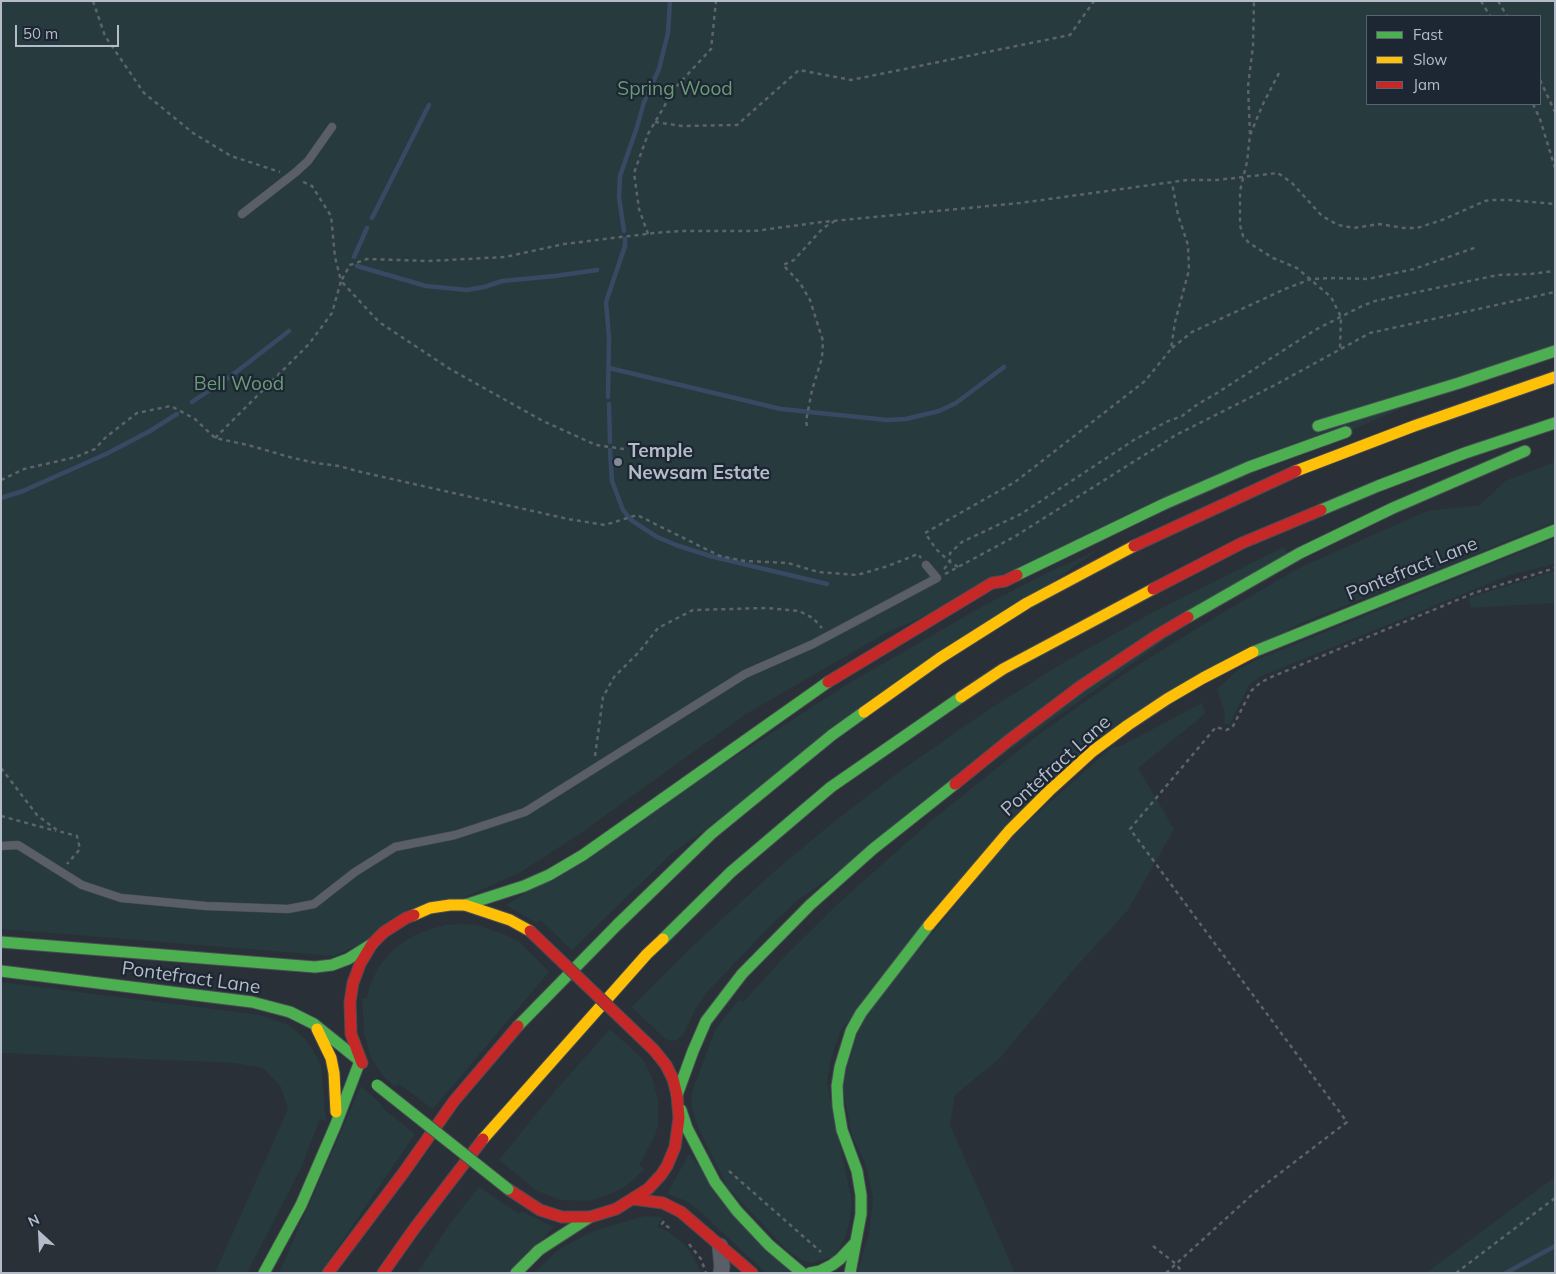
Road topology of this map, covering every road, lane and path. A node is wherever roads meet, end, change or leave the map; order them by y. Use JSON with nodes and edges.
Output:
{"nodes":[{"id":1,"x":716,"y":1,"type":"edge"},
{"id":2,"x":1094,"y":1,"type":"edge"},
{"id":3,"x":1254,"y":1,"type":"edge"},
{"id":4,"x":1481,"y":1,"type":"edge"},
{"id":5,"x":1498,"y":1,"type":"edge"},
{"id":6,"x":1489,"y":15,"type":"edge"},
{"id":7,"x":1506,"y":15,"type":"edge"},
{"id":8,"x":1279,"y":73,"type":"dead end"},
{"id":9,"x":1541,"y":82,"type":"edge"},
{"id":10,"x":1534,"y":105,"type":"edge"},
{"id":11,"x":1555,"y":112,"type":"edge"},
{"id":12,"x":655,"y":122,"type":"junction"},
{"id":13,"x":332,"y":127,"type":"dead end"},
{"id":14,"x":1250,"y":135,"type":"junction"},
{"id":15,"x":1555,"y":168,"type":"edge"},
{"id":16,"x":1244,"y":177,"type":"junction"},
{"id":17,"x":1172,"y":183,"type":"junction"},
{"id":18,"x":1555,"y":204,"type":"edge"},
{"id":19,"x":242,"y":214,"type":"dead end"},
{"id":20,"x":836,"y":221,"type":"junction"},
{"id":21,"x":648,"y":234,"type":"junction"},
{"id":22,"x":1477,"y":247,"type":"dead end"},
{"id":23,"x":1555,"y":271,"type":"edge"},
{"id":24,"x":1311,"y":279,"type":"junction"},
{"id":25,"x":1555,"y":292,"type":"edge"},
{"id":26,"x":1341,"y":317,"type":"junction"},
{"id":27,"x":1171,"y":349,"type":"junction"},
{"id":28,"x":1340,"y":350,"type":"junction"},
{"id":29,"x":1555,"y":352,"type":"edge"},
{"id":30,"x":1555,"y":377,"type":"edge"},
{"id":31,"x":1489,"y":385,"type":"dead end"},
{"id":32,"x":1424,"y":406,"type":"dead end"},
{"id":33,"x":1555,"y":423,"type":"edge"},
{"id":34,"x":807,"y":426,"type":"dead end"},
{"id":35,"x":1353,"y":429,"type":"dead end"},
{"id":36,"x":1303,"y":431,"type":"dead end"},
{"id":37,"x":1537,"y":446,"type":"dead end"},
{"id":38,"x":624,"y":449,"type":"dead end"},
{"id":39,"x":1,"y":480,"type":"edge"},
{"id":40,"x":1555,"y":530,"type":"edge"},
{"id":41,"x":950,"y":562,"type":"junction"},
{"id":42,"x":926,"y":565,"type":"joint"},
{"id":43,"x":958,"y":567,"type":"junction"},
{"id":44,"x":1005,"y":568,"type":"dead end"},
{"id":45,"x":1555,"y":568,"type":"edge"},
{"id":46,"x":937,"y":578,"type":"junction"},
{"id":47,"x":992,"y":584,"type":"junction"},
{"id":48,"x":829,"y":636,"type":"junction"},
{"id":49,"x":1,"y":768,"type":"edge"},
{"id":50,"x":593,"y":770,"type":"junction"},
{"id":51,"x":1,"y":816,"type":"edge"},
{"id":52,"x":58,"y":831,"type":"junction"},
{"id":53,"x":1,"y":846,"type":"edge"},
{"id":54,"x":60,"y":870,"type":"junction"},
{"id":55,"x":465,"y":905,"type":"junction"},
{"id":56,"x":1,"y":942,"type":"edge"},
{"id":57,"x":372,"y":944,"type":"junction"},
{"id":58,"x":1,"y":971,"type":"edge"},
{"id":59,"x":314,"y":1024,"type":"junction"},
{"id":60,"x":369,"y":1073,"type":"junction"},
{"id":61,"x":678,"y":1098,"type":"junction"},
{"id":62,"x":336,"y":1124,"type":"junction"},
{"id":63,"x":723,"y":1165,"type":"dead end"},
{"id":64,"x":1555,"y":1198,"type":"edge"},
{"id":65,"x":633,"y":1199,"type":"junction"},
{"id":66,"x":590,"y":1217,"type":"junction"},
{"id":67,"x":662,"y":1224,"type":"dead end"},
{"id":68,"x":677,"y":1232,"type":"dead end"},
{"id":69,"x":688,"y":1242,"type":"dead end"},
{"id":70,"x":855,"y":1243,"type":"junction"},
{"id":71,"x":720,"y":1246,"type":"junction"},
{"id":72,"x":1153,"y":1246,"type":"dead end"},
{"id":73,"x":826,"y":1256,"type":"dead end"},
{"id":74,"x":1176,"y":1264,"type":"junction"},
{"id":75,"x":264,"y":1273,"type":"edge"},
{"id":76,"x":328,"y":1273,"type":"edge"},
{"id":77,"x":383,"y":1273,"type":"edge"},
{"id":78,"x":516,"y":1273,"type":"edge"},
{"id":79,"x":706,"y":1273,"type":"edge"},
{"id":80,"x":721,"y":1273,"type":"edge"},
{"id":81,"x":752,"y":1273,"type":"edge"},
{"id":82,"x":802,"y":1273,"type":"edge"},
{"id":83,"x":810,"y":1273,"type":"edge"},
{"id":84,"x":850,"y":1273,"type":"edge"},
{"id":85,"x":1166,"y":1273,"type":"edge"},
{"id":86,"x":1183,"y":1273,"type":"edge"},
{"id":87,"x":1456,"y":1273,"type":"edge"}],
"edges":[{"from":1,"to":12,"type":"path"},
{"from":2,"to":12,"type":"path"},
{"from":3,"to":14,"type":"path"},
{"from":4,"to":6,"type":"path"},
{"from":5,"to":7,"type":"path"},
{"from":8,"to":14,"type":"path"},
{"from":9,"to":11,"type":"path"},
{"from":10,"to":15,"type":"path"},
{"from":12,"to":21,"type":"path"},
{"from":13,"to":19,"type":"lane"},
{"from":14,"to":16,"type":"path"},
{"from":16,"to":17,"type":"path"},
{"from":16,"to":18,"type":"path"},
{"from":16,"to":24,"type":"path"},
{"from":17,"to":20,"type":"path"},
{"from":17,"to":27,"type":"path"},
{"from":20,"to":21,"type":"path"},
{"from":20,"to":34,"type":"path"},
{"from":21,"to":38,"type":"path"},
{"from":22,"to":24,"type":"path"},
{"from":23,"to":26,"type":"path"},
{"from":24,"to":26,"type":"path"},
{"from":24,"to":27,"type":"path"},
{"from":25,"to":28,"type":"path"},
{"from":26,"to":28,"type":"path"},
{"from":26,"to":41,"type":"path"},
{"from":27,"to":41,"type":"path"},
{"from":28,"to":43,"type":"path"},
{"from":29,"to":36,"type":"main road"},
{"from":30,"to":76,"type":"main road"},
{"from":31,"to":32,"type":"main road"},
{"from":33,"to":77,"type":"main road"},
{"from":35,"to":47,"type":"main road"},
{"from":37,"to":61,"type":"main road"},
{"from":39,"to":42,"type":"path"},
{"from":40,"to":70,"type":"main road","name":"Pontefract Lane"},
{"from":41,"to":43,"type":"path"},
{"from":41,"to":46,"type":"path"},
{"from":42,"to":46,"type":"lane"},
{"from":43,"to":46,"type":"path"},
{"from":44,"to":47,"type":"main road"},
{"from":45,"to":74,"type":"path"},
{"from":46,"to":48,"type":"lane"},
{"from":47,"to":55,"type":"main road"},
{"from":48,"to":50,"type":"lane"},
{"from":48,"to":50,"type":"path"},
{"from":49,"to":52,"type":"path"},
{"from":50,"to":54,"type":"lane"},
{"from":51,"to":52,"type":"path"},
{"from":52,"to":54,"type":"path"},
{"from":53,"to":54,"type":"lane"},
{"from":55,"to":57,"type":"main road"},
{"from":55,"to":61,"type":"main road","bridge":true},
{"from":56,"to":57,"type":"main road","name":"Pontefract Lane"},
{"from":57,"to":60,"type":"main road"},
{"from":58,"to":59,"type":"main road","name":"Pontefract Lane"},
{"from":59,"to":60,"type":"main road","name":"Pontefract Lane"},
{"from":59,"to":62,"type":"main road"},
{"from":60,"to":62,"type":"main road"},
{"from":60,"to":66,"type":"main road","name":"Pontefract Lane","bridge":true},
{"from":61,"to":65,"type":"main road"},
{"from":61,"to":82,"type":"main road"},
{"from":62,"to":75,"type":"main road"},
{"from":63,"to":73,"type":"path"},
{"from":64,"to":87,"type":"path"},
{"from":65,"to":66,"type":"main road"},
{"from":65,"to":71,"type":"main road"},
{"from":66,"to":78,"type":"main road"},
{"from":67,"to":68,"type":"path"},
{"from":69,"to":79,"type":"path"},
{"from":70,"to":83,"type":"main road"},
{"from":70,"to":84,"type":"main road","name":"Pontefract Lane"},
{"from":71,"to":80,"type":"street"},
{"from":71,"to":81,"type":"main road"},
{"from":72,"to":74,"type":"path"},
{"from":74,"to":85,"type":"path"},
{"from":74,"to":86,"type":"path"}]}
